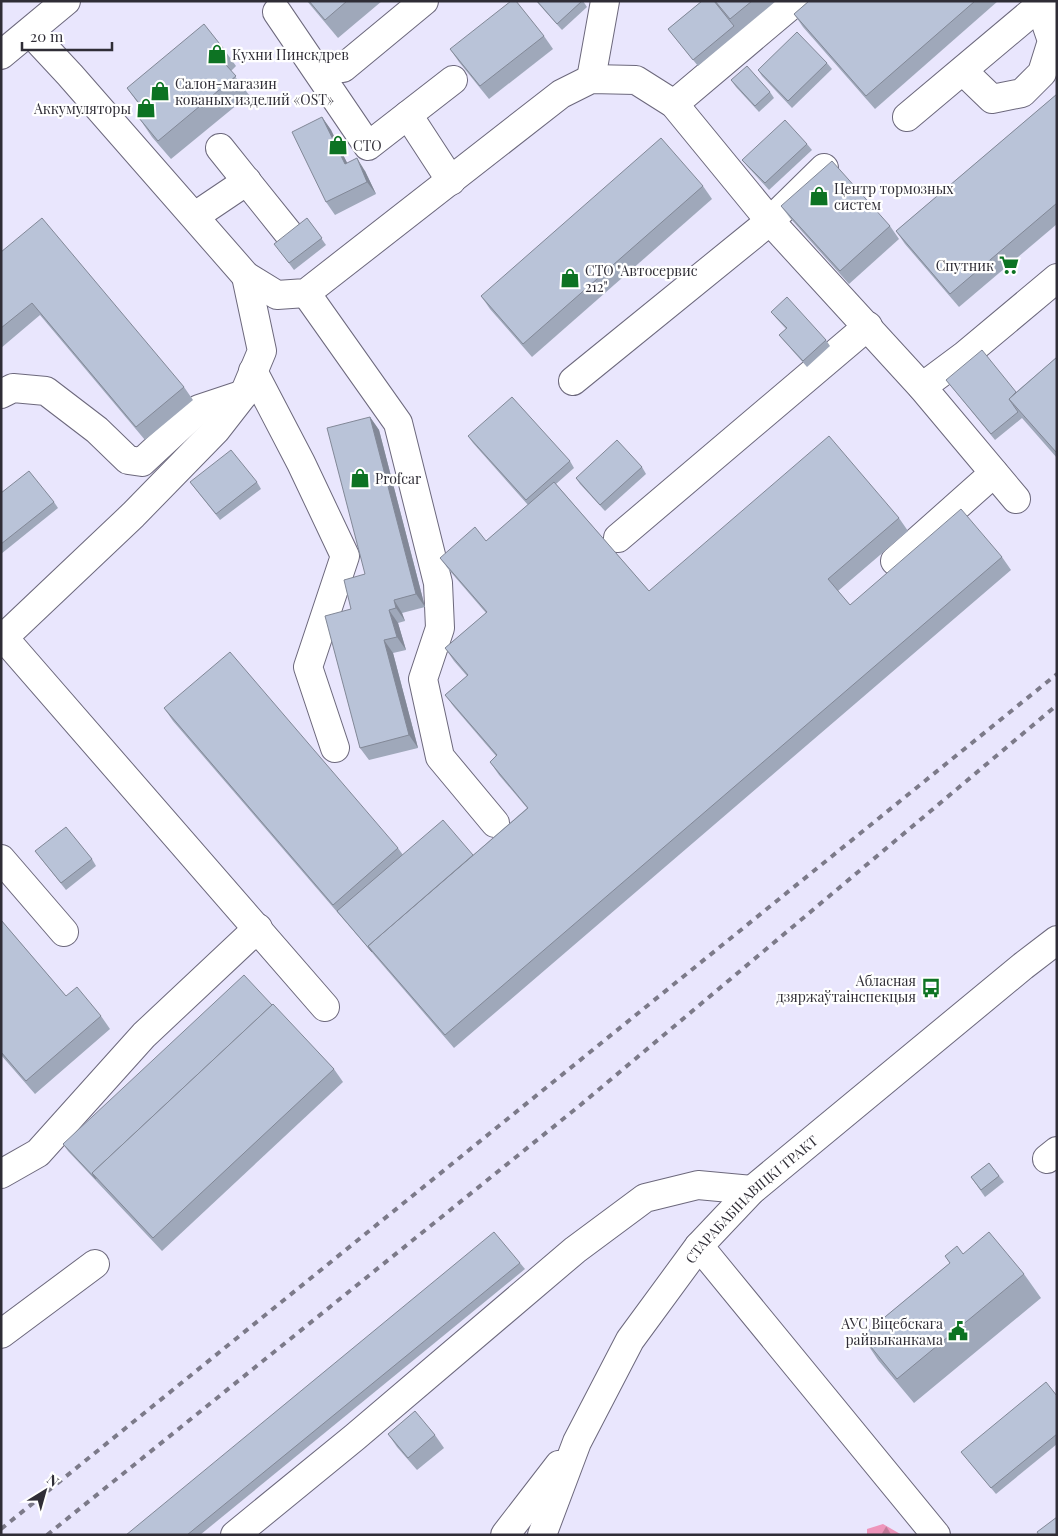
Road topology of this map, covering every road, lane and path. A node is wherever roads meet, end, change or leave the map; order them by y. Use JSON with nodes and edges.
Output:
{"nodes":[{"id":1,"x":66,"y":1,"type":"edge"},
{"id":2,"x":424,"y":1,"type":"edge"},
{"id":3,"x":605,"y":1,"type":"edge"},
{"id":4,"x":796,"y":1,"type":"edge"},
{"id":5,"x":1043,"y":4,"type":"edge"},
{"id":6,"x":277,"y":12,"type":"dead end"},
{"id":7,"x":30,"y":32,"type":"junction"},
{"id":8,"x":1,"y":55,"type":"edge"},
{"id":9,"x":343,"y":68,"type":"dead end"},
{"id":10,"x":963,"y":71,"type":"junction"},
{"id":11,"x":453,"y":80,"type":"dead end"},
{"id":12,"x":591,"y":80,"type":"junction"},
{"id":13,"x":674,"y":104,"type":"junction"},
{"id":14,"x":408,"y":115,"type":"junction"},
{"id":15,"x":907,"y":117,"type":"dead end"},
{"id":16,"x":220,"y":148,"type":"dead end"},
{"id":17,"x":824,"y":168,"type":"edge"},
{"id":18,"x":451,"y":181,"type":"junction"},
{"id":19,"x":247,"y":182,"type":"junction"},
{"id":20,"x":195,"y":216,"type":"junction"},
{"id":21,"x":770,"y":221,"type":"junction"},
{"id":22,"x":290,"y":234,"type":"edge"},
{"id":23,"x":246,"y":276,"type":"junction"},
{"id":24,"x":1057,"y":278,"type":"edge"},
{"id":25,"x":306,"y":293,"type":"junction"},
{"id":26,"x":868,"y":326,"type":"junction"},
{"id":27,"x":573,"y":381,"type":"dead end"},
{"id":28,"x":249,"y":382,"type":"junction"},
{"id":29,"x":922,"y":387,"type":"junction"},
{"id":30,"x":1,"y":394,"type":"edge"},
{"id":31,"x":994,"y":474,"type":"junction"},
{"id":32,"x":1016,"y":499,"type":"dead end"},
{"id":33,"x":618,"y":538,"type":"dead end"},
{"id":34,"x":894,"y":561,"type":"dead end"},
{"id":35,"x":3,"y":639,"type":"edge"},
{"id":36,"x":335,"y":748,"type":"dead end"},
{"id":37,"x":496,"y":823,"type":"dead end"},
{"id":38,"x":1,"y":860,"type":"edge"},
{"id":39,"x":258,"y":928,"type":"junction"},
{"id":40,"x":64,"y":932,"type":"dead end"},
{"id":41,"x":1057,"y":940,"type":"edge"},
{"id":42,"x":325,"y":1007,"type":"dead end"},
{"id":43,"x":1,"y":1174,"type":"edge"},
{"id":44,"x":752,"y":1190,"type":"junction"},
{"id":45,"x":699,"y":1246,"type":"junction"},
{"id":46,"x":95,"y":1264,"type":"dead end"},
{"id":47,"x":1,"y":1334,"type":"edge"},
{"id":48,"x":577,"y":1442,"type":"junction"},
{"id":49,"x":235,"y":1535,"type":"edge"},
{"id":50,"x":505,"y":1535,"type":"edge"},
{"id":51,"x":542,"y":1535,"type":"edge"},
{"id":52,"x":936,"y":1535,"type":"edge"}],
"edges":[{"from":1,"to":7,"type":"street"},
{"from":2,"to":9,"type":"street"},
{"from":3,"to":12,"type":"street"},
{"from":4,"to":13,"type":"street"},
{"from":5,"to":10,"type":"street"},
{"from":5,"to":10,"type":"street"},
{"from":6,"to":14,"type":"street"},
{"from":7,"to":8,"type":"street"},
{"from":7,"to":20,"type":"street"},
{"from":10,"to":15,"type":"street"},
{"from":11,"to":14,"type":"street"},
{"from":12,"to":13,"type":"street"},
{"from":12,"to":18,"type":"street"},
{"from":13,"to":21,"type":"street"},
{"from":14,"to":18,"type":"street"},
{"from":16,"to":19,"type":"street"},
{"from":17,"to":21,"type":"street"},
{"from":18,"to":25,"type":"street"},
{"from":19,"to":20,"type":"street"},
{"from":19,"to":22,"type":"street"},
{"from":20,"to":23,"type":"street"},
{"from":21,"to":26,"type":"street"},
{"from":21,"to":27,"type":"street"},
{"from":23,"to":25,"type":"street"},
{"from":23,"to":28,"type":"street"},
{"from":24,"to":29,"type":"street"},
{"from":25,"to":37,"type":"street"},
{"from":26,"to":29,"type":"street"},
{"from":26,"to":33,"type":"street"},
{"from":28,"to":30,"type":"street"},
{"from":28,"to":35,"type":"street"},
{"from":28,"to":36,"type":"street"},
{"from":29,"to":31,"type":"street"},
{"from":31,"to":32,"type":"street"},
{"from":31,"to":34,"type":"street"},
{"from":35,"to":39,"type":"street"},
{"from":38,"to":40,"type":"street"},
{"from":39,"to":42,"type":"street"},
{"from":39,"to":43,"type":"street"},
{"from":41,"to":44,"type":"street","name":"СТАРАБАБІНАВІЦКІ ТРАКТ"},
{"from":44,"to":45,"type":"street","name":"СТАРАБАБІНАВІЦКІ ТРАКТ"},
{"from":44,"to":49,"type":"street"},
{"from":45,"to":48,"type":"street","name":"СТАРАБАБІНАВІЦКІ ТРАКТ"},
{"from":45,"to":52,"type":"street"},
{"from":46,"to":47,"type":"street"},
{"from":48,"to":50,"type":"street"},
{"from":48,"to":51,"type":"street","name":"СТАРАБАБІНАВІЦКІ ТРАКТ"}]}
